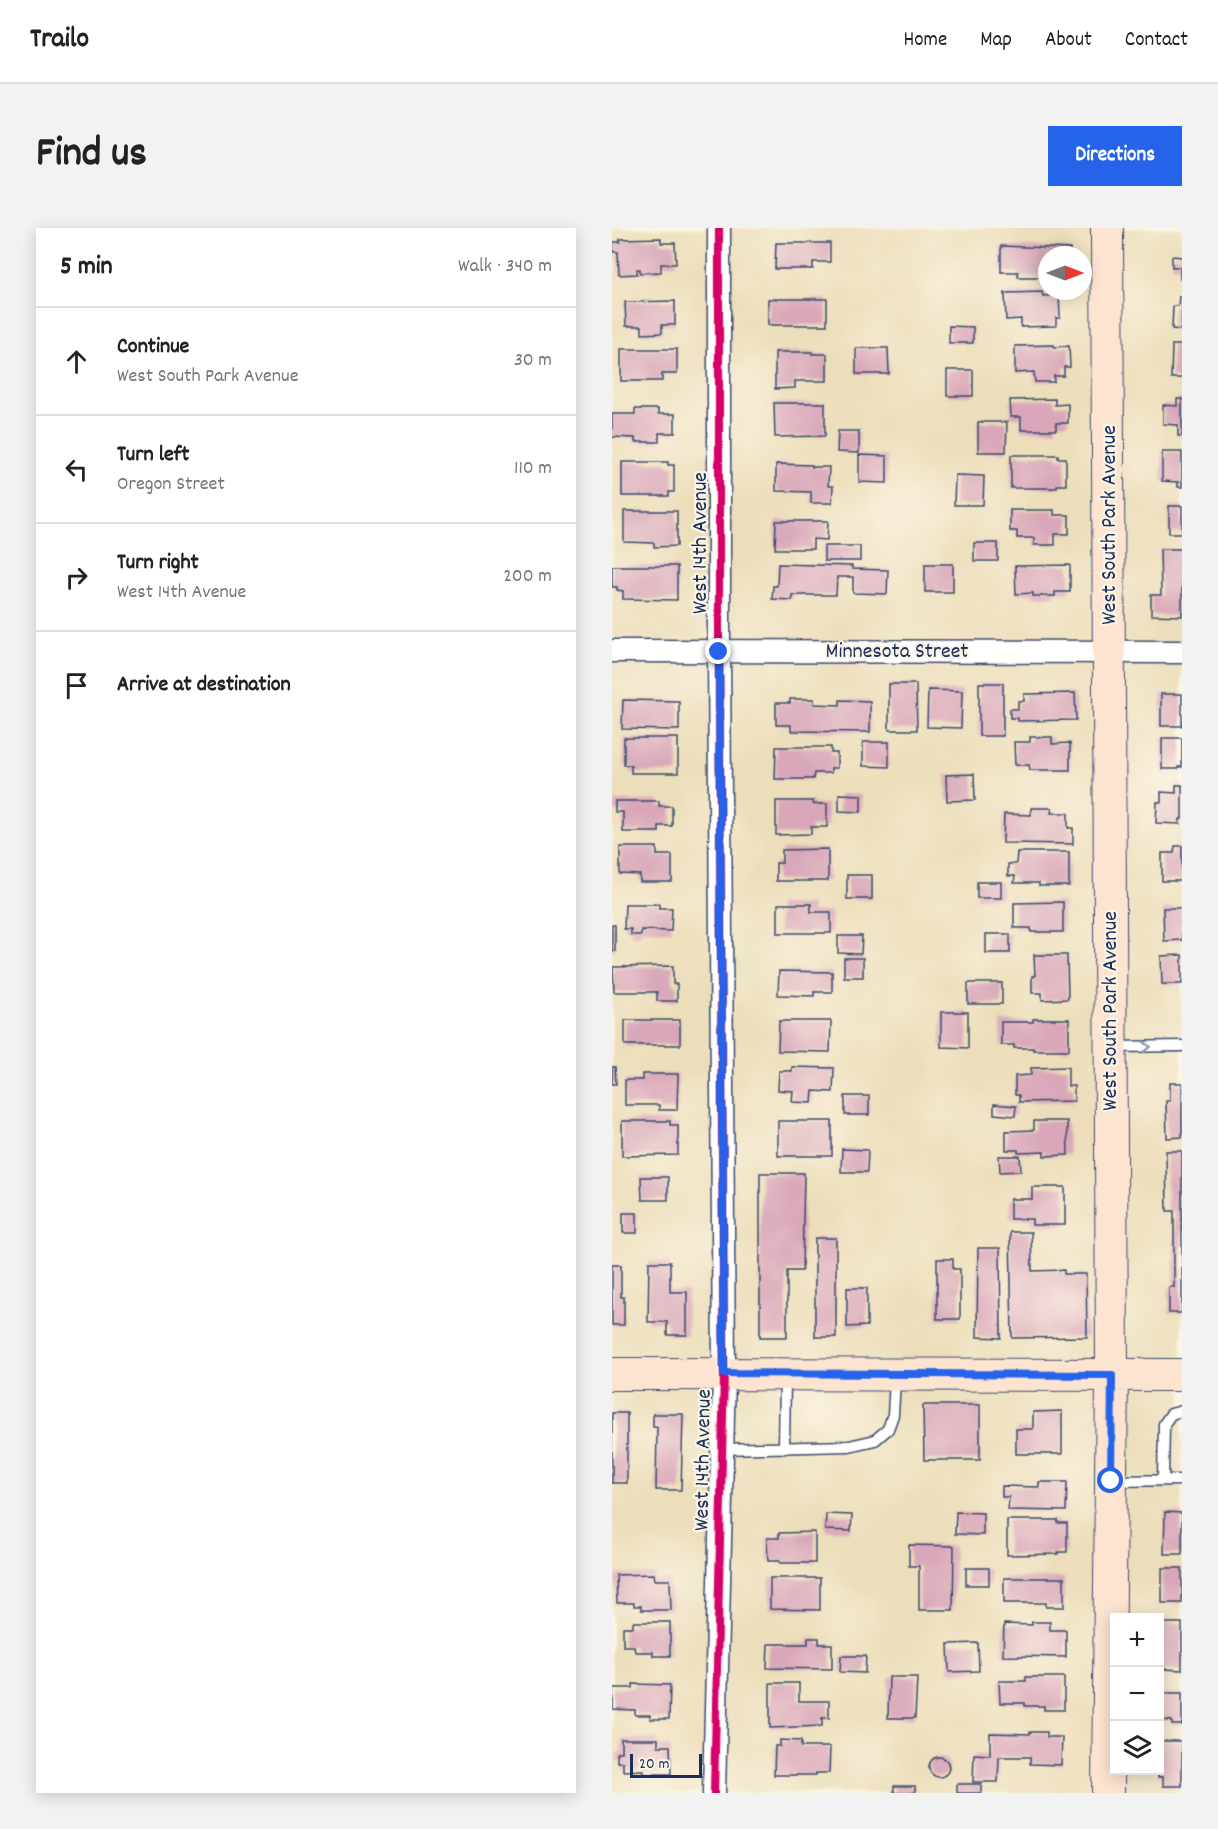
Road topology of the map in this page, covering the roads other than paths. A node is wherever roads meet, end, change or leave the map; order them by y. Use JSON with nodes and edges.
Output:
{"nodes":[{"id":1,"x":719,"y":228,"type":"edge"},
{"id":2,"x":1107,"y":228,"type":"edge"},
{"id":3,"x":612,"y":651,"type":"edge"},
{"id":4,"x":719,"y":652,"type":"junction"},
{"id":5,"x":1110,"y":652,"type":"junction"},
{"id":6,"x":1182,"y":652,"type":"edge"},
{"id":7,"x":1182,"y":1046,"type":"edge"},
{"id":8,"x":1111,"y":1047,"type":"junction"},
{"id":9,"x":724,"y":1373,"type":"junction"},
{"id":10,"x":612,"y":1374,"type":"edge"},
{"id":11,"x":785,"y":1374,"type":"junction"},
{"id":12,"x":896,"y":1374,"type":"junction"},
{"id":13,"x":1112,"y":1375,"type":"junction"},
{"id":14,"x":1182,"y":1375,"type":"edge"},
{"id":15,"x":1182,"y":1411,"type":"edge"},
{"id":16,"x":784,"y":1448,"type":"junction"},
{"id":17,"x":722,"y":1449,"type":"junction"},
{"id":18,"x":1163,"y":1480,"type":"junction"},
{"id":19,"x":1182,"y":1480,"type":"edge"},
{"id":20,"x":1111,"y":1481,"type":"junction"},
{"id":21,"x":714,"y":1793,"type":"edge"},
{"id":22,"x":1108,"y":1793,"type":"edge"}],
"edges":[{"from":1,"to":4,"type":"street","name":"West 14th Avenue"},
{"from":2,"to":5,"type":"main road","name":"West South Park Avenue"},
{"from":3,"to":4,"type":"street","name":"Minnesota Street"},
{"from":4,"to":5,"type":"street","name":"Minnesota Street"},
{"from":4,"to":9,"type":"street","name":"West 14th Avenue"},
{"from":5,"to":6,"type":"street","name":"Minnesota Street"},
{"from":5,"to":8,"type":"main road","name":"West South Park Avenue"},
{"from":8,"to":7,"type":"lane","one_way":true},
{"from":8,"to":13,"type":"main road","name":"West South Park Avenue"},
{"from":9,"to":10,"type":"main road"},
{"from":9,"to":11,"type":"main road"},
{"from":9,"to":17,"type":"street","name":"West 14th Avenue"},
{"from":11,"to":12,"type":"main road"},
{"from":11,"to":16,"type":"lane"},
{"from":12,"to":13,"type":"main road"},
{"from":12,"to":16,"type":"lane"},
{"from":13,"to":14,"type":"main road"},
{"from":13,"to":20,"type":"main road","name":"West South Park Avenue"},
{"from":15,"to":18,"type":"lane"},
{"from":16,"to":17,"type":"lane"},
{"from":17,"to":21,"type":"street","name":"West 14th Avenue"},
{"from":18,"to":19,"type":"lane"},
{"from":18,"to":20,"type":"lane"},
{"from":20,"to":22,"type":"main road","name":"West South Park Avenue"}]}
